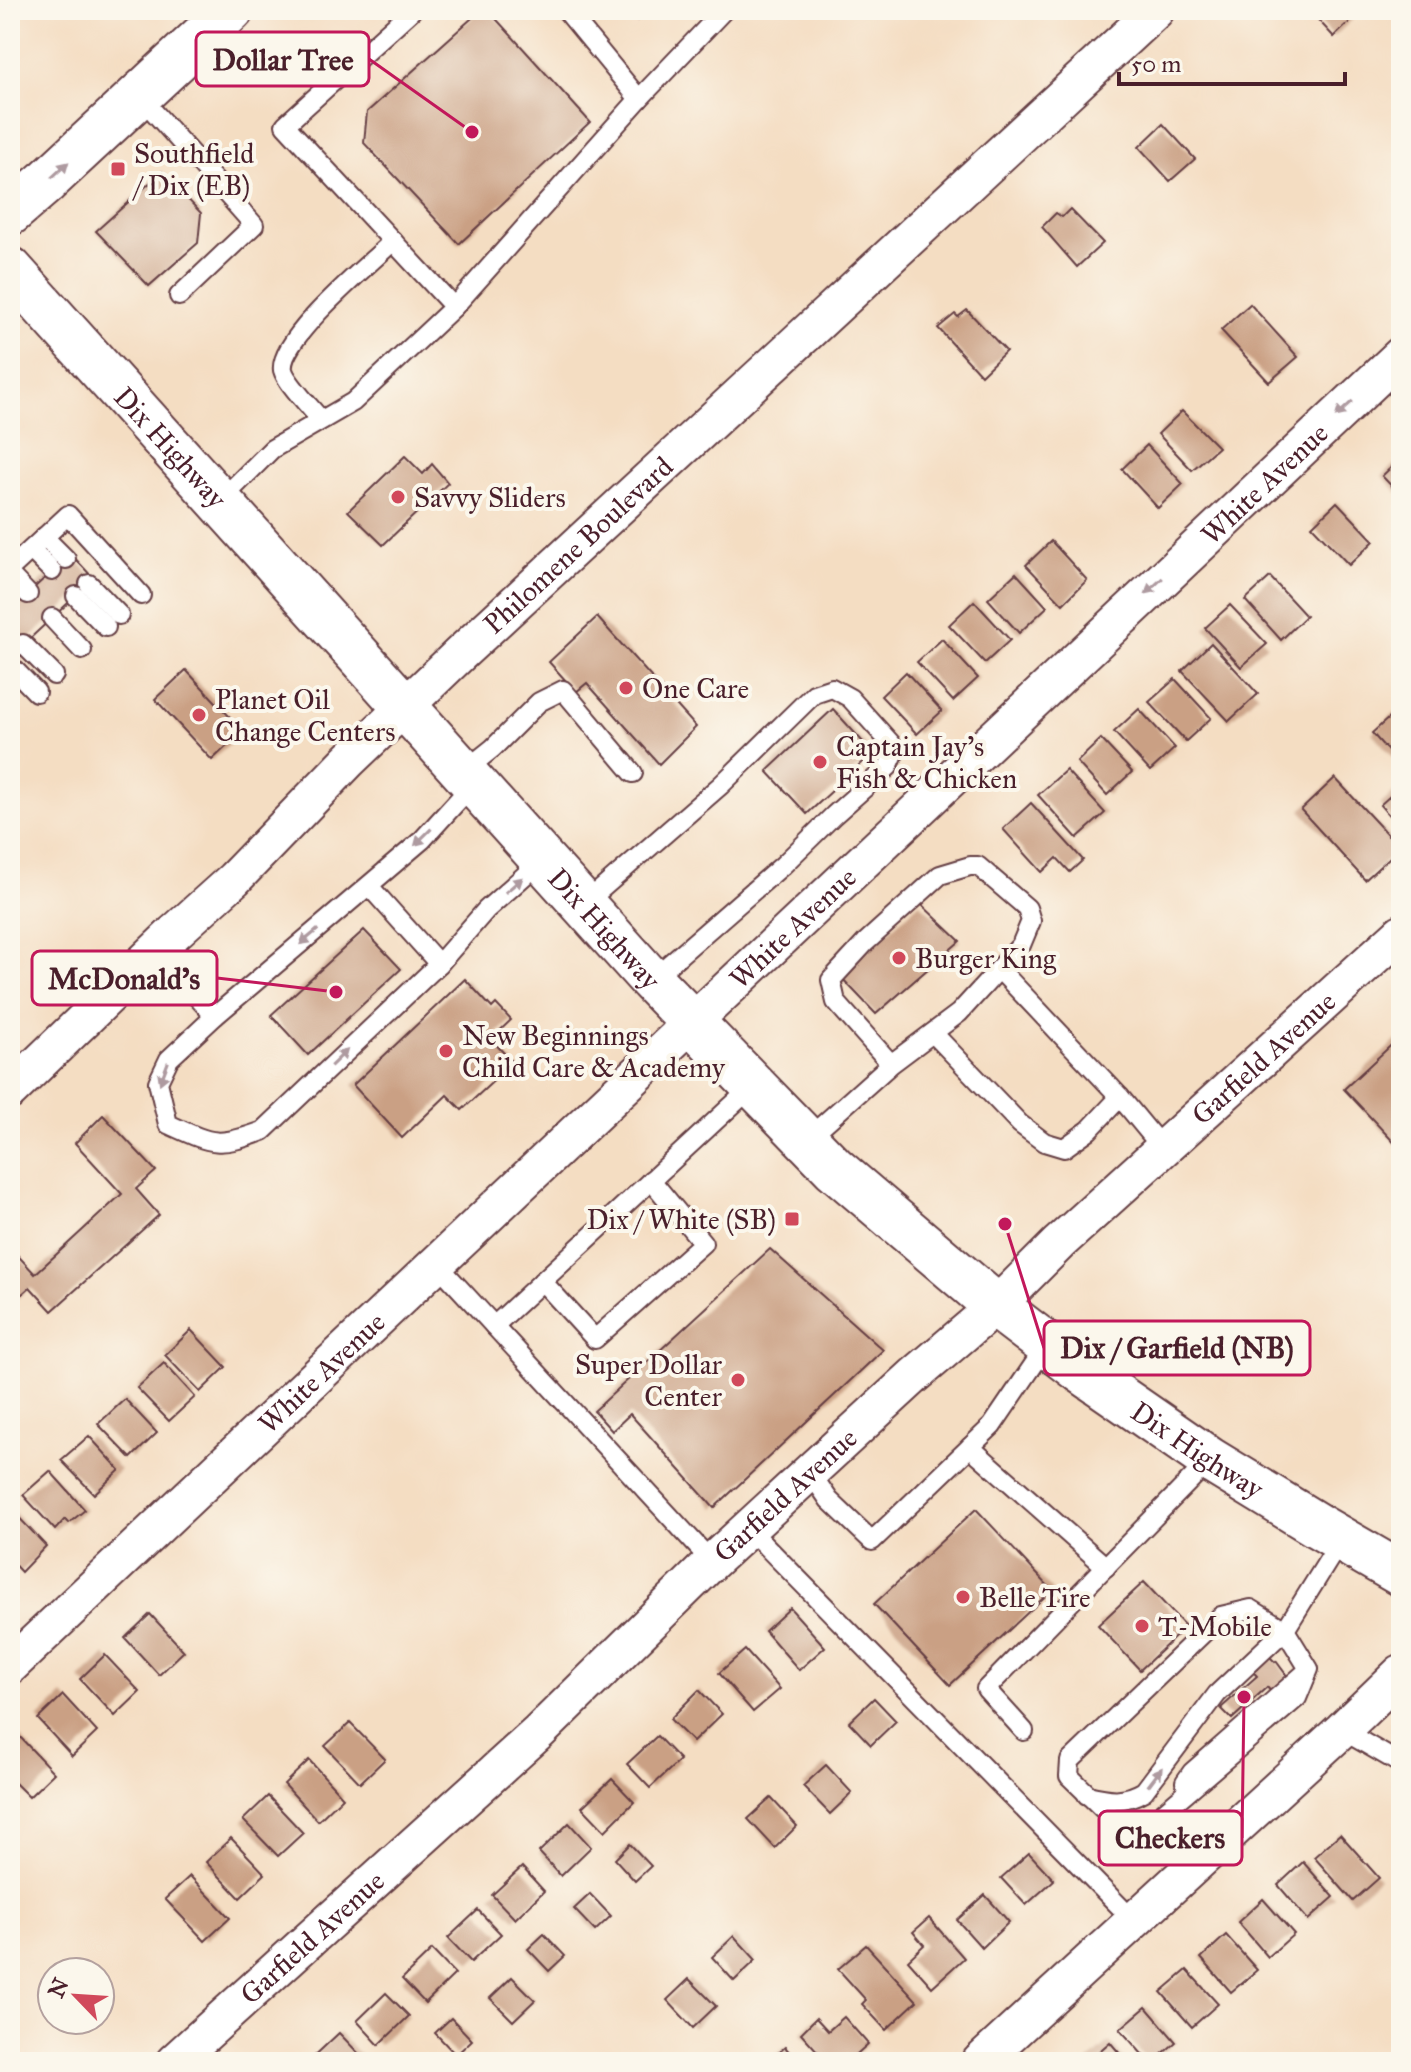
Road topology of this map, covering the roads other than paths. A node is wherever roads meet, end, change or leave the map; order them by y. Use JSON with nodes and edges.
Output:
{"nodes":[{"id":1,"x":231,"y":10,"type":"edge"},
{"id":2,"x":412,"y":10,"type":"edge"},
{"id":3,"x":566,"y":10,"type":"edge"},
{"id":4,"x":724,"y":10,"type":"edge"},
{"id":5,"x":1156,"y":10,"type":"edge"},
{"id":6,"x":139,"y":95,"type":"junction"},
{"id":7,"x":639,"y":99,"type":"junction"},
{"id":8,"x":10,"y":213,"type":"edge"},
{"id":9,"x":393,"y":241,"type":"junction"},
{"id":10,"x":10,"y":269,"type":"edge"},
{"id":11,"x":179,"y":296,"type":"dead end"},
{"id":12,"x":454,"y":307,"type":"junction"},
{"id":13,"x":1401,"y":355,"type":"edge"},
{"id":14,"x":320,"y":419,"type":"junction"},
{"id":15,"x":218,"y":502,"type":"junction"},
{"id":16,"x":38,"y":544,"type":"junction"},
{"id":17,"x":59,"y":565,"type":"dead end"},
{"id":18,"x":10,"y":569,"type":"edge"},
{"id":19,"x":10,"y":575,"type":"edge"},
{"id":20,"x":82,"y":590,"type":"dead end"},
{"id":21,"x":28,"y":594,"type":"dead end"},
{"id":22,"x":141,"y":595,"type":"dead end"},
{"id":23,"x":52,"y":618,"type":"dead end"},
{"id":24,"x":113,"y":621,"type":"dead end"},
{"id":25,"x":23,"y":644,"type":"dead end"},
{"id":26,"x":82,"y":650,"type":"dead end"},
{"id":27,"x":10,"y":665,"type":"edge"},
{"id":28,"x":54,"y":675,"type":"dead end"},
{"id":29,"x":36,"y":692,"type":"dead end"},
{"id":30,"x":404,"y":708,"type":"junction"},
{"id":31,"x":633,"y":773,"type":"dead end"},
{"id":32,"x":468,"y":778,"type":"junction"},
{"id":33,"x":542,"y":860,"type":"junction"},
{"id":34,"x":369,"y":886,"type":"junction"},
{"id":35,"x":583,"y":905,"type":"junction"},
{"id":36,"x":1401,"y":933,"type":"edge"},
{"id":37,"x":155,"y":952,"type":"junction"},
{"id":38,"x":439,"y":964,"type":"junction"},
{"id":39,"x":999,"y":969,"type":"junction"},
{"id":40,"x":651,"y":980,"type":"junction"},
{"id":41,"x":215,"y":1016,"type":"junction"},
{"id":42,"x":691,"y":1023,"type":"junction"},
{"id":43,"x":933,"y":1033,"type":"junction"},
{"id":44,"x":891,"y":1064,"type":"junction"},
{"id":45,"x":753,"y":1086,"type":"junction"},
{"id":46,"x":10,"y":1091,"type":"edge"},
{"id":47,"x":1120,"y":1097,"type":"junction"},
{"id":48,"x":806,"y":1140,"type":"junction"},
{"id":49,"x":1163,"y":1149,"type":"junction"},
{"id":50,"x":651,"y":1180,"type":"junction"},
{"id":51,"x":437,"y":1264,"type":"junction"},
{"id":52,"x":542,"y":1281,"type":"junction"},
{"id":53,"x":996,"y":1306,"type":"junction"},
{"id":54,"x":494,"y":1326,"type":"junction"},
{"id":55,"x":1047,"y":1345,"type":"junction"},
{"id":56,"x":970,"y":1447,"type":"junction"},
{"id":57,"x":1210,"y":1460,"type":"junction"},
{"id":58,"x":810,"y":1472,"type":"junction"},
{"id":59,"x":749,"y":1529,"type":"junction"},
{"id":60,"x":1341,"y":1540,"type":"junction"},
{"id":61,"x":712,"y":1562,"type":"junction"},
{"id":62,"x":1106,"y":1567,"type":"junction"},
{"id":63,"x":1401,"y":1574,"type":"edge"},
{"id":64,"x":1285,"y":1630,"type":"junction"},
{"id":65,"x":10,"y":1666,"type":"edge"},
{"id":66,"x":1401,"y":1673,"type":"edge"},
{"id":67,"x":1342,"y":1730,"type":"junction"},
{"id":68,"x":1024,"y":1731,"type":"dead end"},
{"id":69,"x":1401,"y":1764,"type":"edge"},
{"id":70,"x":1087,"y":1795,"type":"junction"},
{"id":71,"x":1133,"y":1920,"type":"junction"},
{"id":72,"x":174,"y":2062,"type":"edge"},
{"id":73,"x":980,"y":2062,"type":"edge"}],
"edges":[{"from":1,"to":6,"type":"main road"},
{"from":2,"to":9,"type":"lane"},
{"from":3,"to":7,"type":"lane"},
{"from":4,"to":7,"type":"lane"},
{"from":5,"to":30,"type":"street","name":"Philomene Boulevard"},
{"from":8,"to":6,"type":"main road","one_way":true},
{"from":6,"to":11,"type":"lane"},
{"from":7,"to":12,"type":"lane"},
{"from":9,"to":12,"type":"lane"},
{"from":9,"to":14,"type":"lane"},
{"from":10,"to":15,"type":"main road","name":"Dix Highway"},
{"from":12,"to":14,"type":"lane"},
{"from":13,"to":42,"type":"street","name":"White Avenue","one_way":true},
{"from":14,"to":15,"type":"lane"},
{"from":15,"to":30,"type":"main road","name":"Dix Highway"},
{"from":16,"to":17,"type":"lane"},
{"from":16,"to":18,"type":"lane"},
{"from":16,"to":22,"type":"lane"},
{"from":19,"to":21,"type":"lane"},
{"from":20,"to":24,"type":"lane"},
{"from":23,"to":26,"type":"lane"},
{"from":25,"to":28,"type":"lane"},
{"from":27,"to":29,"type":"lane"},
{"from":30,"to":32,"type":"main road","name":"Dix Highway"},
{"from":30,"to":37,"type":"street","name":"Philomene Boulevard"},
{"from":31,"to":32,"type":"lane"},
{"from":32,"to":33,"type":"main road","name":"Dix Highway"},
{"from":32,"to":34,"type":"lane","one_way":true},
{"from":33,"to":35,"type":"main road","name":"Dix Highway"},
{"from":38,"to":33,"type":"lane","one_way":true},
{"from":34,"to":38,"type":"lane"},
{"from":34,"to":41,"type":"lane","one_way":true},
{"from":35,"to":40,"type":"main road","name":"Dix Highway"},
{"from":35,"to":40,"type":"lane"},
{"from":36,"to":49,"type":"street","name":"Garfield Avenue"},
{"from":37,"to":41,"type":"lane"},
{"from":37,"to":46,"type":"street","name":"Philomene Boulevard"},
{"from":41,"to":38,"type":"lane","one_way":true},
{"from":39,"to":43,"type":"lane"},
{"from":39,"to":44,"type":"lane"},
{"from":39,"to":47,"type":"lane"},
{"from":40,"to":42,"type":"main road","name":"Dix Highway"},
{"from":42,"to":45,"type":"main road","name":"Dix Highway"},
{"from":42,"to":51,"type":"street","name":"White Avenue"},
{"from":43,"to":44,"type":"lane"},
{"from":43,"to":47,"type":"lane"},
{"from":44,"to":48,"type":"lane"},
{"from":45,"to":48,"type":"main road","name":"Dix Highway"},
{"from":45,"to":50,"type":"lane"},
{"from":47,"to":49,"type":"lane"},
{"from":48,"to":53,"type":"main road","name":"Dix Highway"},
{"from":49,"to":53,"type":"street","name":"Garfield Avenue"},
{"from":50,"to":52,"type":"lane"},
{"from":50,"to":52,"type":"lane"},
{"from":51,"to":54,"type":"lane"},
{"from":51,"to":65,"type":"street","name":"White Avenue"},
{"from":52,"to":54,"type":"lane"},
{"from":53,"to":55,"type":"main road","name":"Dix Highway"},
{"from":53,"to":58,"type":"street","name":"Garfield Avenue"},
{"from":54,"to":61,"type":"lane"},
{"from":55,"to":56,"type":"lane"},
{"from":55,"to":57,"type":"main road","name":"Dix Highway"},
{"from":56,"to":58,"type":"lane"},
{"from":56,"to":62,"type":"lane"},
{"from":57,"to":60,"type":"main road","name":"Dix Highway"},
{"from":57,"to":62,"type":"lane"},
{"from":58,"to":59,"type":"street","name":"Garfield Avenue"},
{"from":59,"to":61,"type":"street","name":"Garfield Avenue"},
{"from":59,"to":71,"type":"lane"},
{"from":60,"to":63,"type":"main road","name":"Dix Highway"},
{"from":60,"to":64,"type":"lane"},
{"from":61,"to":72,"type":"street","name":"Garfield Avenue"},
{"from":62,"to":68,"type":"lane"},
{"from":70,"to":64,"type":"lane","one_way":true},
{"from":64,"to":70,"type":"lane"},
{"from":64,"to":70,"type":"lane"},
{"from":66,"to":67,"type":"street"},
{"from":67,"to":69,"type":"lane"},
{"from":67,"to":71,"type":"street"},
{"from":71,"to":73,"type":"street"}]}
